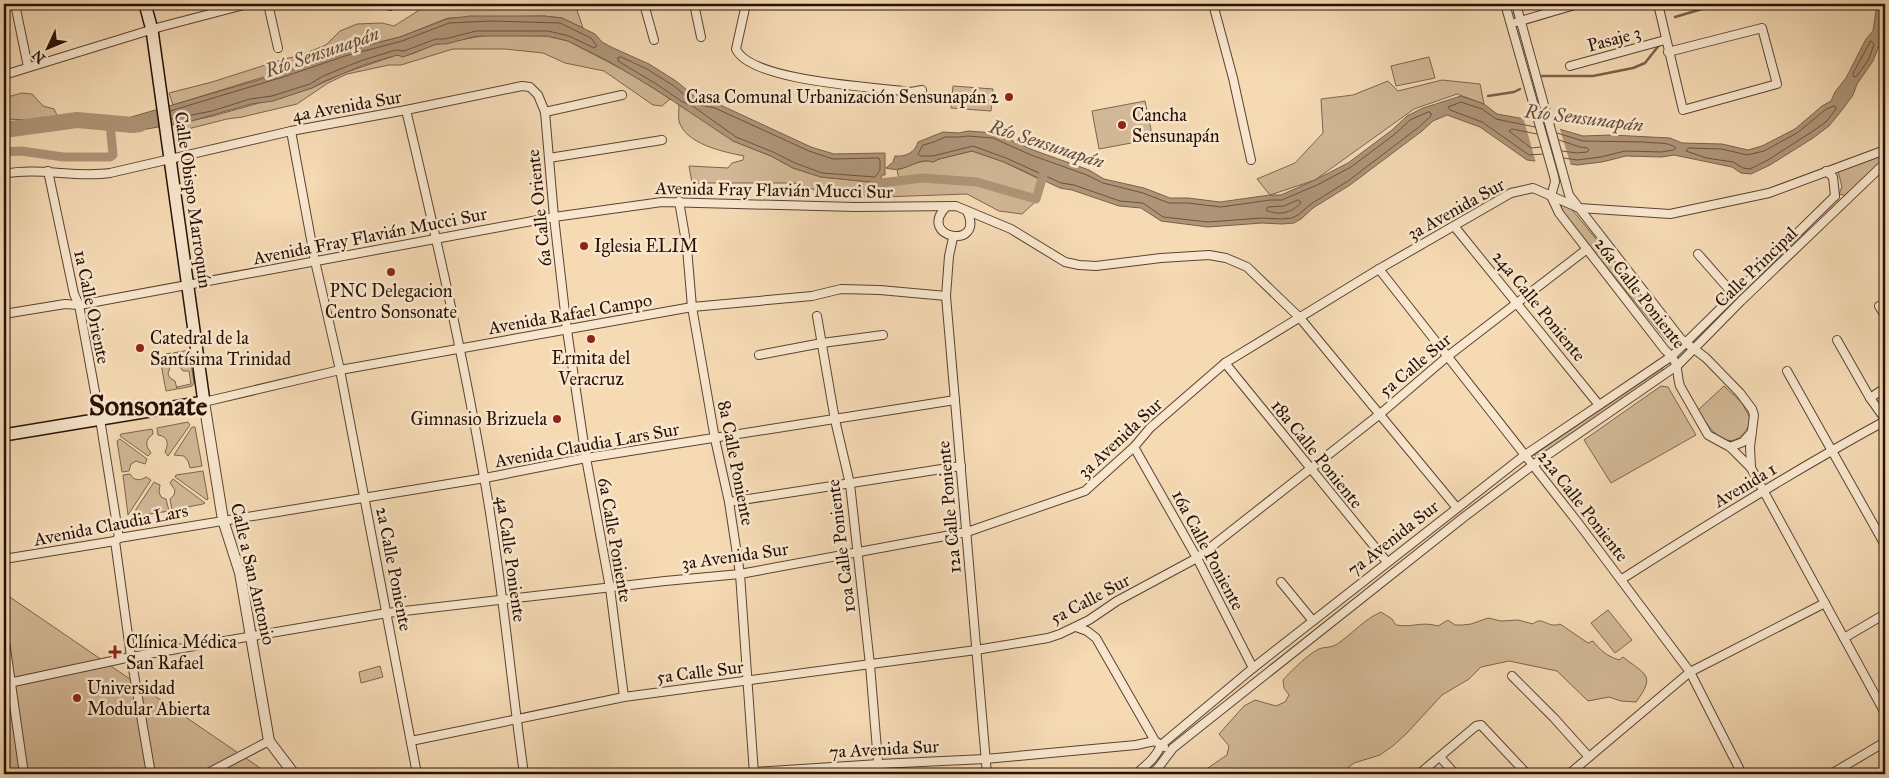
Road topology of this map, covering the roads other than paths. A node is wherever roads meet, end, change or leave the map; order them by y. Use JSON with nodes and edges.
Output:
{"nodes":[{"id":1,"x":15,"y":4,"type":"edge"},
{"id":2,"x":145,"y":4,"type":"edge"},
{"id":3,"x":248,"y":4,"type":"edge"},
{"id":4,"x":268,"y":4,"type":"edge"},
{"id":5,"x":644,"y":4,"type":"edge"},
{"id":6,"x":694,"y":4,"type":"edge"},
{"id":7,"x":746,"y":4,"type":"edge"},
{"id":8,"x":1213,"y":4,"type":"edge"},
{"id":9,"x":1504,"y":4,"type":"edge"},
{"id":10,"x":1516,"y":4,"type":"edge"},
{"id":11,"x":1578,"y":4,"type":"edge"},
{"id":12,"x":1658,"y":4,"type":"edge"},
{"id":13,"x":1520,"y":20,"type":"junction"},
{"id":14,"x":1511,"y":24,"type":"junction"},
{"id":15,"x":152,"y":30,"type":"junction"},
{"id":16,"x":701,"y":37,"type":"dead end"},
{"id":17,"x":654,"y":40,"type":"dead end"},
{"id":18,"x":1665,"y":40,"type":"junction"},
{"id":19,"x":278,"y":48,"type":"dead end"},
{"id":20,"x":1668,"y":52,"type":"junction"},
{"id":21,"x":1570,"y":66,"type":"dead end"},
{"id":22,"x":28,"y":67,"type":"junction"},
{"id":23,"x":4,"y":75,"type":"edge"},
{"id":24,"x":530,"y":87,"type":"joint"},
{"id":25,"x":922,"y":90,"type":"dead end"},
{"id":26,"x":622,"y":95,"type":"dead end"},
{"id":27,"x":406,"y":110,"type":"junction"},
{"id":28,"x":545,"y":112,"type":"junction"},
{"id":29,"x":291,"y":131,"type":"junction"},
{"id":30,"x":662,"y":140,"type":"dead end"},
{"id":31,"x":1885,"y":150,"type":"edge"},
{"id":32,"x":169,"y":158,"type":"junction"},
{"id":33,"x":549,"y":158,"type":"junction"},
{"id":34,"x":1251,"y":160,"type":"dead end"},
{"id":35,"x":1885,"y":164,"type":"edge"},
{"id":36,"x":48,"y":171,"type":"junction"},
{"id":37,"x":1826,"y":171,"type":"junction"},
{"id":38,"x":4,"y":174,"type":"edge"},
{"id":39,"x":1551,"y":196,"type":"junction"},
{"id":40,"x":1835,"y":196,"type":"junction"},
{"id":41,"x":1848,"y":200,"type":"junction"},
{"id":42,"x":679,"y":201,"type":"junction"},
{"id":43,"x":946,"y":207,"type":"junction"},
{"id":44,"x":1579,"y":208,"type":"junction"},
{"id":45,"x":967,"y":211,"type":"junction"},
{"id":46,"x":554,"y":217,"type":"junction"},
{"id":47,"x":1454,"y":226,"type":"junction"},
{"id":48,"x":953,"y":238,"type":"junction"},
{"id":49,"x":437,"y":239,"type":"junction"},
{"id":50,"x":1587,"y":249,"type":"junction"},
{"id":51,"x":1698,"y":254,"type":"dead end"},
{"id":52,"x":315,"y":262,"type":"junction"},
{"id":53,"x":1380,"y":269,"type":"junction"},
{"id":54,"x":188,"y":285,"type":"junction"},
{"id":55,"x":1734,"y":295,"type":"junction"},
{"id":56,"x":946,"y":296,"type":"junction"},
{"id":57,"x":1517,"y":302,"type":"junction"},
{"id":58,"x":79,"y":305,"type":"junction"},
{"id":59,"x":1879,"y":306,"type":"dead end"},
{"id":60,"x":692,"y":307,"type":"junction"},
{"id":61,"x":4,"y":314,"type":"edge"},
{"id":62,"x":817,"y":316,"type":"dead end"},
{"id":63,"x":1885,"y":316,"type":"edge"},
{"id":64,"x":1300,"y":318,"type":"junction"},
{"id":65,"x":567,"y":330,"type":"junction"},
{"id":66,"x":883,"y":335,"type":"dead end"},
{"id":67,"x":1837,"y":340,"type":"dead end"},
{"id":68,"x":1684,"y":342,"type":"junction"},
{"id":69,"x":822,"y":343,"type":"junction"},
{"id":70,"x":460,"y":348,"type":"junction"},
{"id":71,"x":1694,"y":348,"type":"junction"},
{"id":72,"x":759,"y":355,"type":"dead end"},
{"id":73,"x":1448,"y":356,"type":"junction"},
{"id":74,"x":1672,"y":356,"type":"junction"},
{"id":75,"x":1225,"y":363,"type":"junction"},
{"id":76,"x":1678,"y":365,"type":"junction"},
{"id":77,"x":340,"y":370,"type":"junction"},
{"id":78,"x":1787,"y":371,"type":"dead end"},
{"id":79,"x":1885,"y":388,"type":"edge"},
{"id":80,"x":1870,"y":398,"type":"junction"},
{"id":81,"x":955,"y":400,"type":"junction"},
{"id":82,"x":204,"y":402,"type":"junction"},
{"id":83,"x":1599,"y":405,"type":"junction"},
{"id":84,"x":1380,"y":414,"type":"junction"},
{"id":85,"x":100,"y":419,"type":"junction"},
{"id":86,"x":835,"y":420,"type":"junction"},
{"id":87,"x":1885,"y":420,"type":"edge"},
{"id":88,"x":1753,"y":430,"type":"junction"},
{"id":89,"x":4,"y":434,"type":"edge"},
{"id":90,"x":715,"y":439,"type":"junction"},
{"id":91,"x":1134,"y":446,"type":"junction"},
{"id":92,"x":1730,"y":447,"type":"junction"},
{"id":93,"x":1832,"y":450,"type":"junction"},
{"id":94,"x":1525,"y":455,"type":"junction"},
{"id":95,"x":586,"y":458,"type":"junction"},
{"id":96,"x":1533,"y":465,"type":"junction"},
{"id":97,"x":961,"y":466,"type":"junction"},
{"id":98,"x":1751,"y":468,"type":"junction"},
{"id":99,"x":1310,"y":469,"type":"junction"},
{"id":100,"x":484,"y":478,"type":"junction"},
{"id":101,"x":850,"y":484,"type":"junction"},
{"id":102,"x":1763,"y":492,"type":"junction"},
{"id":103,"x":365,"y":497,"type":"junction"},
{"id":104,"x":729,"y":502,"type":"junction"},
{"id":105,"x":1457,"y":508,"type":"junction"},
{"id":106,"x":223,"y":520,"type":"junction"},
{"id":107,"x":966,"y":532,"type":"junction"},
{"id":108,"x":117,"y":540,"type":"junction"},
{"id":109,"x":1885,"y":544,"type":"edge"},
{"id":110,"x":857,"y":552,"type":"junction"},
{"id":111,"x":1197,"y":558,"type":"junction"},
{"id":112,"x":4,"y":560,"type":"edge"},
{"id":113,"x":1388,"y":562,"type":"junction"},
{"id":114,"x":740,"y":574,"type":"junction"},
{"id":115,"x":1622,"y":579,"type":"junction"},
{"id":116,"x":1281,"y":582,"type":"dead end"},
{"id":117,"x":610,"y":588,"type":"junction"},
{"id":118,"x":503,"y":600,"type":"junction"},
{"id":119,"x":1825,"y":603,"type":"junction"},
{"id":120,"x":387,"y":613,"type":"junction"},
{"id":121,"x":1885,"y":614,"type":"edge"},
{"id":122,"x":1313,"y":621,"type":"junction"},
{"id":123,"x":1076,"y":627,"type":"junction"},
{"id":124,"x":4,"y":635,"type":"edge"},
{"id":125,"x":252,"y":637,"type":"junction"},
{"id":126,"x":1844,"y":638,"type":"junction"},
{"id":127,"x":976,"y":650,"type":"junction"},
{"id":128,"x":131,"y":657,"type":"junction"},
{"id":129,"x":870,"y":664,"type":"junction"},
{"id":130,"x":1253,"y":668,"type":"junction"},
{"id":131,"x":1690,"y":672,"type":"junction"},
{"id":132,"x":1512,"y":676,"type":"dead end"},
{"id":133,"x":747,"y":681,"type":"junction"},
{"id":134,"x":7,"y":683,"type":"edge"},
{"id":135,"x":624,"y":697,"type":"junction"},
{"id":136,"x":1885,"y":713,"type":"edge"},
{"id":137,"x":516,"y":719,"type":"junction"},
{"id":138,"x":269,"y":741,"type":"junction"},
{"id":139,"x":411,"y":741,"type":"junction"},
{"id":140,"x":1885,"y":742,"type":"edge"},
{"id":141,"x":1158,"y":743,"type":"junction"},
{"id":142,"x":1173,"y":748,"type":"junction"},
{"id":143,"x":1440,"y":757,"type":"junction"},
{"id":144,"x":1589,"y":757,"type":"junction"},
{"id":145,"x":985,"y":759,"type":"junction"},
{"id":146,"x":879,"y":764,"type":"junction"},
{"id":147,"x":754,"y":773,"type":"edge"},
{"id":148,"x":24,"y":774,"type":"edge"},
{"id":149,"x":151,"y":774,"type":"edge"},
{"id":150,"x":206,"y":774,"type":"edge"},
{"id":151,"x":294,"y":774,"type":"edge"},
{"id":152,"x":417,"y":774,"type":"edge"},
{"id":153,"x":524,"y":774,"type":"edge"},
{"id":154,"x":879,"y":774,"type":"edge"},
{"id":155,"x":987,"y":774,"type":"edge"},
{"id":156,"x":1136,"y":774,"type":"edge"},
{"id":157,"x":1151,"y":774,"type":"edge"},
{"id":158,"x":1419,"y":774,"type":"edge"},
{"id":159,"x":1455,"y":774,"type":"edge"},
{"id":160,"x":1527,"y":774,"type":"edge"},
{"id":161,"x":1569,"y":774,"type":"edge"},
{"id":162,"x":1742,"y":774,"type":"edge"},
{"id":163,"x":1831,"y":774,"type":"edge"}],
"edges":[{"from":1,"to":22,"type":"street"},
{"from":2,"to":15,"type":"main road","name":"Calle Obispo Marroquín"},
{"from":3,"to":15,"type":"street"},
{"from":4,"to":19,"type":"street"},
{"from":5,"to":17,"type":"street"},
{"from":6,"to":16,"type":"street"},
{"from":7,"to":25,"type":"street"},
{"from":8,"to":34,"type":"street"},
{"from":9,"to":14,"type":"street"},
{"from":10,"to":13,"type":"street"},
{"from":11,"to":13,"type":"street"},
{"from":12,"to":18,"type":"street"},
{"from":13,"to":14,"type":"street"},
{"from":13,"to":44,"type":"street"},
{"from":14,"to":39,"type":"street"},
{"from":15,"to":22,"type":"street"},
{"from":15,"to":32,"type":"main road","name":"Calle Obispo Marroquín"},
{"from":18,"to":20,"type":"street"},
{"from":18,"to":21,"type":"street","name":"Pasaje 3"},
{"from":20,"to":20,"type":"street"},
{"from":22,"to":23,"type":"street"},
{"from":24,"to":27,"type":"street","name":"4a Avenida Sur"},
{"from":24,"to":28,"type":"street","name":"6a Calle Oriente"},
{"from":26,"to":28,"type":"street"},
{"from":27,"to":29,"type":"street","name":"4a Avenida Sur"},
{"from":27,"to":49,"type":"street","name":"4a Calle Poniente"},
{"from":28,"to":33,"type":"street","name":"6a Calle Oriente"},
{"from":29,"to":32,"type":"street","name":"4a Avenida Sur"},
{"from":29,"to":52,"type":"street","name":"2a Calle Poniente"},
{"from":30,"to":33,"type":"street"},
{"from":31,"to":37,"type":"street","name":"3a Avenida Sur"},
{"from":32,"to":36,"type":"street","name":"4a Avenida Sur"},
{"from":32,"to":54,"type":"main road","name":"Calle Obispo Marroquín"},
{"from":33,"to":46,"type":"street","name":"6a Calle Oriente"},
{"from":35,"to":41,"type":"street","name":"Calle Principal"},
{"from":36,"to":38,"type":"street","name":"4a Avenida Sur"},
{"from":36,"to":58,"type":"street","name":"1a Calle Oriente"},
{"from":37,"to":40,"type":"street"},
{"from":37,"to":44,"type":"street","name":"3a Avenida Sur"},
{"from":39,"to":44,"type":"street","name":"3a Avenida Sur"},
{"from":39,"to":47,"type":"street","name":"3a Avenida Sur"},
{"from":39,"to":50,"type":"street","name":"26a Calle Poniente"},
{"from":40,"to":41,"type":"street"},
{"from":40,"to":55,"type":"street","name":"Calle Principal"},
{"from":41,"to":71,"type":"street","name":"Calle Principal"},
{"from":42,"to":43,"type":"street","name":"Avenida Fray Flavián Mucci Sur"},
{"from":42,"to":46,"type":"street","name":"Avenida Fray Flavián Mucci Sur"},
{"from":42,"to":60,"type":"street","name":"8a Calle Poniente"},
{"from":43,"to":45,"type":"street","name":"Avenida Fray Flavián Mucci Sur"},
{"from":43,"to":48,"type":"street"},
{"from":44,"to":68,"type":"street"},
{"from":45,"to":48,"type":"street"},
{"from":45,"to":64,"type":"street","name":"Avenida Fray Flavián Mucci Sur"},
{"from":46,"to":49,"type":"street","name":"Avenida Fray Flavián Mucci Sur"},
{"from":46,"to":65,"type":"street","name":"6a Calle Oriente"},
{"from":47,"to":53,"type":"street","name":"3a Avenida Sur"},
{"from":47,"to":57,"type":"street","name":"24a Calle Poniente"},
{"from":48,"to":56,"type":"street","name":"12a Calle Poniente"},
{"from":49,"to":52,"type":"street","name":"Avenida Fray Flavián Mucci Sur"},
{"from":49,"to":70,"type":"street","name":"4a Calle Poniente"},
{"from":50,"to":57,"type":"street","name":"5a Calle Sur"},
{"from":50,"to":74,"type":"street","name":"26a Calle Poniente"},
{"from":51,"to":55,"type":"street"},
{"from":52,"to":54,"type":"street","name":"Avenida Fray Flavián Mucci Sur"},
{"from":52,"to":77,"type":"street","name":"2a Calle Poniente"},
{"from":53,"to":64,"type":"street","name":"3a Avenida Sur"},
{"from":53,"to":73,"type":"street","name":"22a Calle Poniente"},
{"from":54,"to":58,"type":"street","name":"Avenida Fray Flavián Mucci Sur"},
{"from":54,"to":82,"type":"main road","name":"Calle Obispo Marroquín"},
{"from":55,"to":68,"type":"street","name":"Calle Principal"},
{"from":56,"to":60,"type":"street","name":"Avenida Rafael Campo"},
{"from":56,"to":81,"type":"street","name":"12a Calle Poniente"},
{"from":57,"to":73,"type":"street","name":"5a Calle Sur"},
{"from":57,"to":83,"type":"street","name":"24a Calle Poniente"},
{"from":58,"to":61,"type":"street","name":"Avenida Fray Flavián Mucci Sur"},
{"from":58,"to":85,"type":"street","name":"1a Calle Oriente"},
{"from":59,"to":63,"type":"street"},
{"from":60,"to":65,"type":"street","name":"Avenida Rafael Campo"},
{"from":60,"to":90,"type":"street","name":"8a Calle Poniente"},
{"from":62,"to":69,"type":"street","name":"10a Calle Poniente"},
{"from":64,"to":75,"type":"street","name":"3a Avenida Sur"},
{"from":64,"to":84,"type":"street","name":"Avenida Fray Flavián Mucci Sur"},
{"from":65,"to":70,"type":"street","name":"Avenida Rafael Campo"},
{"from":65,"to":95,"type":"street","name":"6a Calle Poniente"},
{"from":66,"to":69,"type":"street"},
{"from":67,"to":80,"type":"street"},
{"from":68,"to":71,"type":"street"},
{"from":68,"to":74,"type":"street","name":"7a Avenida Sur"},
{"from":69,"to":72,"type":"street"},
{"from":69,"to":86,"type":"street","name":"10a Calle Poniente"},
{"from":70,"to":77,"type":"street","name":"Avenida Rafael Campo"},
{"from":70,"to":100,"type":"street","name":"4a Calle Poniente"},
{"from":71,"to":76,"type":"street","name":"7a Avenida Sur"},
{"from":71,"to":88,"type":"street","name":"26a Calle Poniente"},
{"from":73,"to":84,"type":"street","name":"5a Calle Sur"},
{"from":73,"to":94,"type":"street","name":"22a Calle Poniente"},
{"from":74,"to":76,"type":"street","name":"26a Calle Poniente"},
{"from":74,"to":83,"type":"street","name":"7a Avenida Sur"},
{"from":75,"to":91,"type":"street","name":"3a Avenida Sur"},
{"from":75,"to":99,"type":"street","name":"18a Calle Poniente"},
{"from":76,"to":92,"type":"street","name":"26a Calle Poniente"},
{"from":76,"to":96,"type":"street","name":"7a Avenida Sur"},
{"from":77,"to":82,"type":"street","name":"Avenida Rafael Campo"},
{"from":77,"to":103,"type":"street","name":"2a Calle Poniente"},
{"from":78,"to":93,"type":"street"},
{"from":79,"to":80,"type":"street"},
{"from":80,"to":87,"type":"street"},
{"from":81,"to":86,"type":"street","name":"Avenida Claudia Lars Sur"},
{"from":81,"to":97,"type":"street","name":"12a Calle Poniente"},
{"from":82,"to":85,"type":"main road"},
{"from":82,"to":106,"type":"street","name":"Calle a San Antonio"},
{"from":83,"to":94,"type":"street","name":"7a Avenida Sur"},
{"from":84,"to":99,"type":"street","name":"5a Calle Sur"},
{"from":84,"to":105,"type":"street","name":"Avenida Fray Flavián Mucci Sur"},
{"from":85,"to":89,"type":"main road"},
{"from":85,"to":108,"type":"street","name":"1a Calle Oriente"},
{"from":86,"to":90,"type":"street","name":"Avenida Claudia Lars Sur"},
{"from":86,"to":101,"type":"street","name":"10a Calle Poniente"},
{"from":87,"to":93,"type":"street","name":"Avenida 1"},
{"from":88,"to":92,"type":"street"},
{"from":88,"to":98,"type":"street","name":"26a Calle Poniente"},
{"from":90,"to":95,"type":"street","name":"Avenida Claudia Lars Sur"},
{"from":90,"to":104,"type":"street","name":"8a Calle Poniente"},
{"from":91,"to":107,"type":"street","name":"3a Avenida Sur"},
{"from":91,"to":111,"type":"street","name":"16a Calle Poniente"},
{"from":92,"to":98,"type":"street","name":"26a Calle Poniente"},
{"from":93,"to":102,"type":"street","name":"Avenida 1"},
{"from":93,"to":109,"type":"street"},
{"from":94,"to":96,"type":"street","name":"22a Calle Poniente"},
{"from":94,"to":105,"type":"street","name":"7a Avenida Sur"},
{"from":95,"to":100,"type":"street","name":"Avenida Claudia Lars Sur"},
{"from":95,"to":117,"type":"street","name":"6a Calle Poniente"},
{"from":96,"to":115,"type":"street","name":"22a Calle Poniente"},
{"from":96,"to":142,"type":"street","name":"7a Avenida Sur"},
{"from":97,"to":101,"type":"street"},
{"from":97,"to":107,"type":"street","name":"12a Calle Poniente"},
{"from":98,"to":102,"type":"street","name":"26a Calle Poniente"},
{"from":99,"to":111,"type":"street","name":"5a Calle Sur"},
{"from":99,"to":113,"type":"street","name":"18a Calle Poniente"},
{"from":100,"to":103,"type":"street","name":"Avenida Claudia Lars Sur"},
{"from":100,"to":118,"type":"street","name":"4a Calle Poniente"},
{"from":101,"to":104,"type":"street"},
{"from":101,"to":110,"type":"street","name":"10a Calle Poniente"},
{"from":102,"to":115,"type":"street","name":"Avenida 1"},
{"from":102,"to":119,"type":"street","name":"26a Calle Poniente"},
{"from":103,"to":106,"type":"street","name":"Avenida Claudia Lars Sur"},
{"from":103,"to":120,"type":"street","name":"2a Calle Poniente"},
{"from":104,"to":114,"type":"street","name":"8a Calle Poniente"},
{"from":105,"to":113,"type":"street","name":"7a Avenida Sur"},
{"from":106,"to":108,"type":"street","name":"Avenida Claudia Lars"},
{"from":106,"to":125,"type":"street","name":"Calle a San Antonio"},
{"from":107,"to":110,"type":"street","name":"3a Avenida Sur"},
{"from":107,"to":127,"type":"street","name":"12a Calle Poniente"},
{"from":108,"to":112,"type":"street","name":"Avenida Claudia Lars"},
{"from":108,"to":128,"type":"street","name":"1a Calle Oriente"},
{"from":110,"to":114,"type":"street","name":"3a Avenida Sur"},
{"from":110,"to":129,"type":"street","name":"10a Calle Poniente"},
{"from":111,"to":123,"type":"street","name":"5a Calle Sur"},
{"from":111,"to":130,"type":"street","name":"16a Calle Poniente"},
{"from":113,"to":122,"type":"street","name":"7a Avenida Sur"},
{"from":114,"to":117,"type":"street","name":"3a Avenida Sur"},
{"from":114,"to":133,"type":"street","name":"8a Calle Poniente"},
{"from":115,"to":131,"type":"street","name":"22a Calle Poniente"},
{"from":116,"to":122,"type":"street"},
{"from":117,"to":118,"type":"street","name":"3a Avenida Sur"},
{"from":117,"to":135,"type":"street","name":"6a Calle Poniente"},
{"from":118,"to":120,"type":"street","name":"3a Avenida Sur"},
{"from":118,"to":137,"type":"street","name":"4a Calle Poniente"},
{"from":119,"to":126,"type":"street","name":"26a Calle Poniente"},
{"from":119,"to":131,"type":"street"},
{"from":120,"to":125,"type":"street","name":"3a Avenida Sur"},
{"from":120,"to":139,"type":"street","name":"2a Calle Poniente"},
{"from":121,"to":126,"type":"street"},
{"from":122,"to":130,"type":"street","name":"7a Avenida Sur"},
{"from":123,"to":127,"type":"street","name":"5a Calle Sur"},
{"from":123,"to":141,"type":"street"},
{"from":124,"to":134,"type":"street"},
{"from":125,"to":128,"type":"street","name":"3a Avenida Sur"},
{"from":125,"to":138,"type":"street","name":"Calle a San Antonio"},
{"from":126,"to":136,"type":"street","name":"26a Calle Poniente"},
{"from":127,"to":129,"type":"street","name":"5a Calle Sur"},
{"from":127,"to":145,"type":"street","name":"12a Calle Poniente"},
{"from":128,"to":134,"type":"street","name":"3a Avenida Sur"},
{"from":128,"to":149,"type":"street","name":"1a Calle Oriente"},
{"from":129,"to":133,"type":"street","name":"5a Calle Sur"},
{"from":129,"to":146,"type":"street","name":"10a Calle Poniente"},
{"from":130,"to":141,"type":"street","name":"7a Avenida Sur"},
{"from":131,"to":144,"type":"street"},
{"from":131,"to":162,"type":"street","name":"22a Calle Poniente"},
{"from":132,"to":144,"type":"street"},
{"from":133,"to":135,"type":"street","name":"5a Calle Sur"},
{"from":133,"to":147,"type":"street","name":"8a Calle Poniente"},
{"from":134,"to":148,"type":"street"},
{"from":135,"to":137,"type":"street","name":"5a Calle Sur"},
{"from":137,"to":139,"type":"street","name":"5a Calle Sur"},
{"from":137,"to":153,"type":"street","name":"4a Calle Poniente"},
{"from":138,"to":150,"type":"street"},
{"from":138,"to":151,"type":"street","name":"Calle a San Antonio"},
{"from":139,"to":152,"type":"street","name":"2a Calle Poniente"},
{"from":140,"to":163,"type":"street"},
{"from":141,"to":142,"type":"street"},
{"from":141,"to":145,"type":"street","name":"7a Avenida Sur"},
{"from":141,"to":156,"type":"street","name":"7a Avenida Sur"},
{"from":142,"to":157,"type":"street","name":"7a Avenida Sur"},
{"from":143,"to":158,"type":"street"},
{"from":143,"to":159,"type":"street"},
{"from":143,"to":160,"type":"street"},
{"from":144,"to":161,"type":"street"},
{"from":145,"to":146,"type":"street","name":"7a Avenida Sur"},
{"from":145,"to":155,"type":"street","name":"12a Calle Poniente"},
{"from":146,"to":147,"type":"street","name":"7a Avenida Sur"},
{"from":146,"to":154,"type":"street","name":"10a Calle Poniente"}]}
